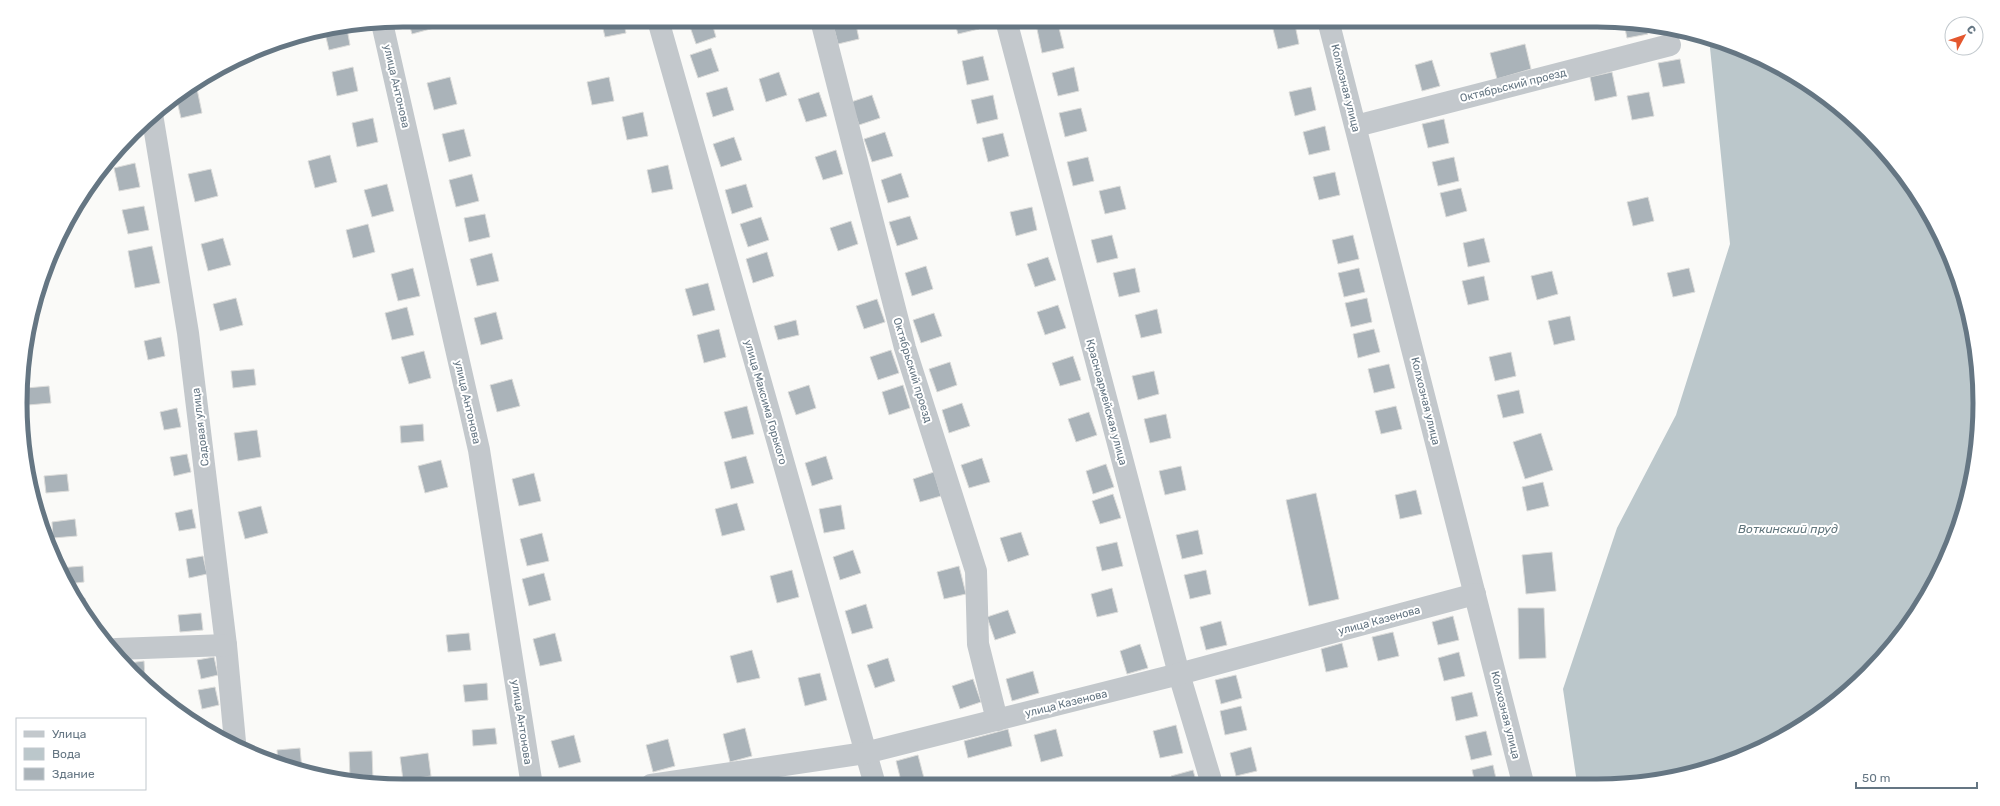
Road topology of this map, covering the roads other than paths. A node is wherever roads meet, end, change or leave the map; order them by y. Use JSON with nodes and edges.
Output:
{"nodes":[{"id":1,"x":660,"y":27,"type":"edge"},
{"id":2,"x":823,"y":27,"type":"edge"},
{"id":3,"x":1008,"y":27,"type":"edge"},
{"id":4,"x":1330,"y":27,"type":"edge"},
{"id":5,"x":383,"y":28,"type":"edge"},
{"id":6,"x":1670,"y":45,"type":"dead end"},
{"id":7,"x":153,"y":122,"type":"edge"},
{"id":8,"x":1356,"y":126,"type":"junction"},
{"id":9,"x":1475,"y":594,"type":"junction"},
{"id":10,"x":226,"y":645,"type":"junction"},
{"id":11,"x":118,"y":649,"type":"edge"},
{"id":12,"x":1179,"y":674,"type":"junction"},
{"id":13,"x":997,"y":720,"type":"junction"},
{"id":14,"x":235,"y":739,"type":"edge"},
{"id":15,"x":865,"y":753,"type":"junction"},
{"id":16,"x":531,"y":779,"type":"edge"},
{"id":17,"x":691,"y":779,"type":"edge"},
{"id":18,"x":873,"y":779,"type":"edge"},
{"id":19,"x":1210,"y":779,"type":"edge"},
{"id":20,"x":1522,"y":779,"type":"edge"}],
"edges":[{"from":1,"to":15,"type":"street","name":"улица Максима Горького"},
{"from":2,"to":13,"type":"street","name":"Октябрьский проезд"},
{"from":3,"to":12,"type":"street","name":"Красноармейская улица"},
{"from":4,"to":8,"type":"street","name":"Колхозная улица"},
{"from":5,"to":16,"type":"street","name":"улица Антонова"},
{"from":6,"to":8,"type":"street","name":"Октябрьский проезд"},
{"from":7,"to":10,"type":"street","name":"Садовая улица"},
{"from":8,"to":9,"type":"street","name":"Колхозная улица"},
{"from":9,"to":12,"type":"street","name":"улица Казенова"},
{"from":9,"to":20,"type":"street","name":"Колхозная улица"},
{"from":10,"to":11,"type":"street"},
{"from":10,"to":14,"type":"street","name":"Садовая улица"},
{"from":12,"to":13,"type":"street","name":"улица Казенова"},
{"from":12,"to":19,"type":"street","name":"Красноармейская улица"},
{"from":13,"to":15,"type":"street","name":"улица Казенова"},
{"from":15,"to":17,"type":"street","name":"улица Казенова"},
{"from":15,"to":18,"type":"street","name":"улица Максима Горького"}]}
